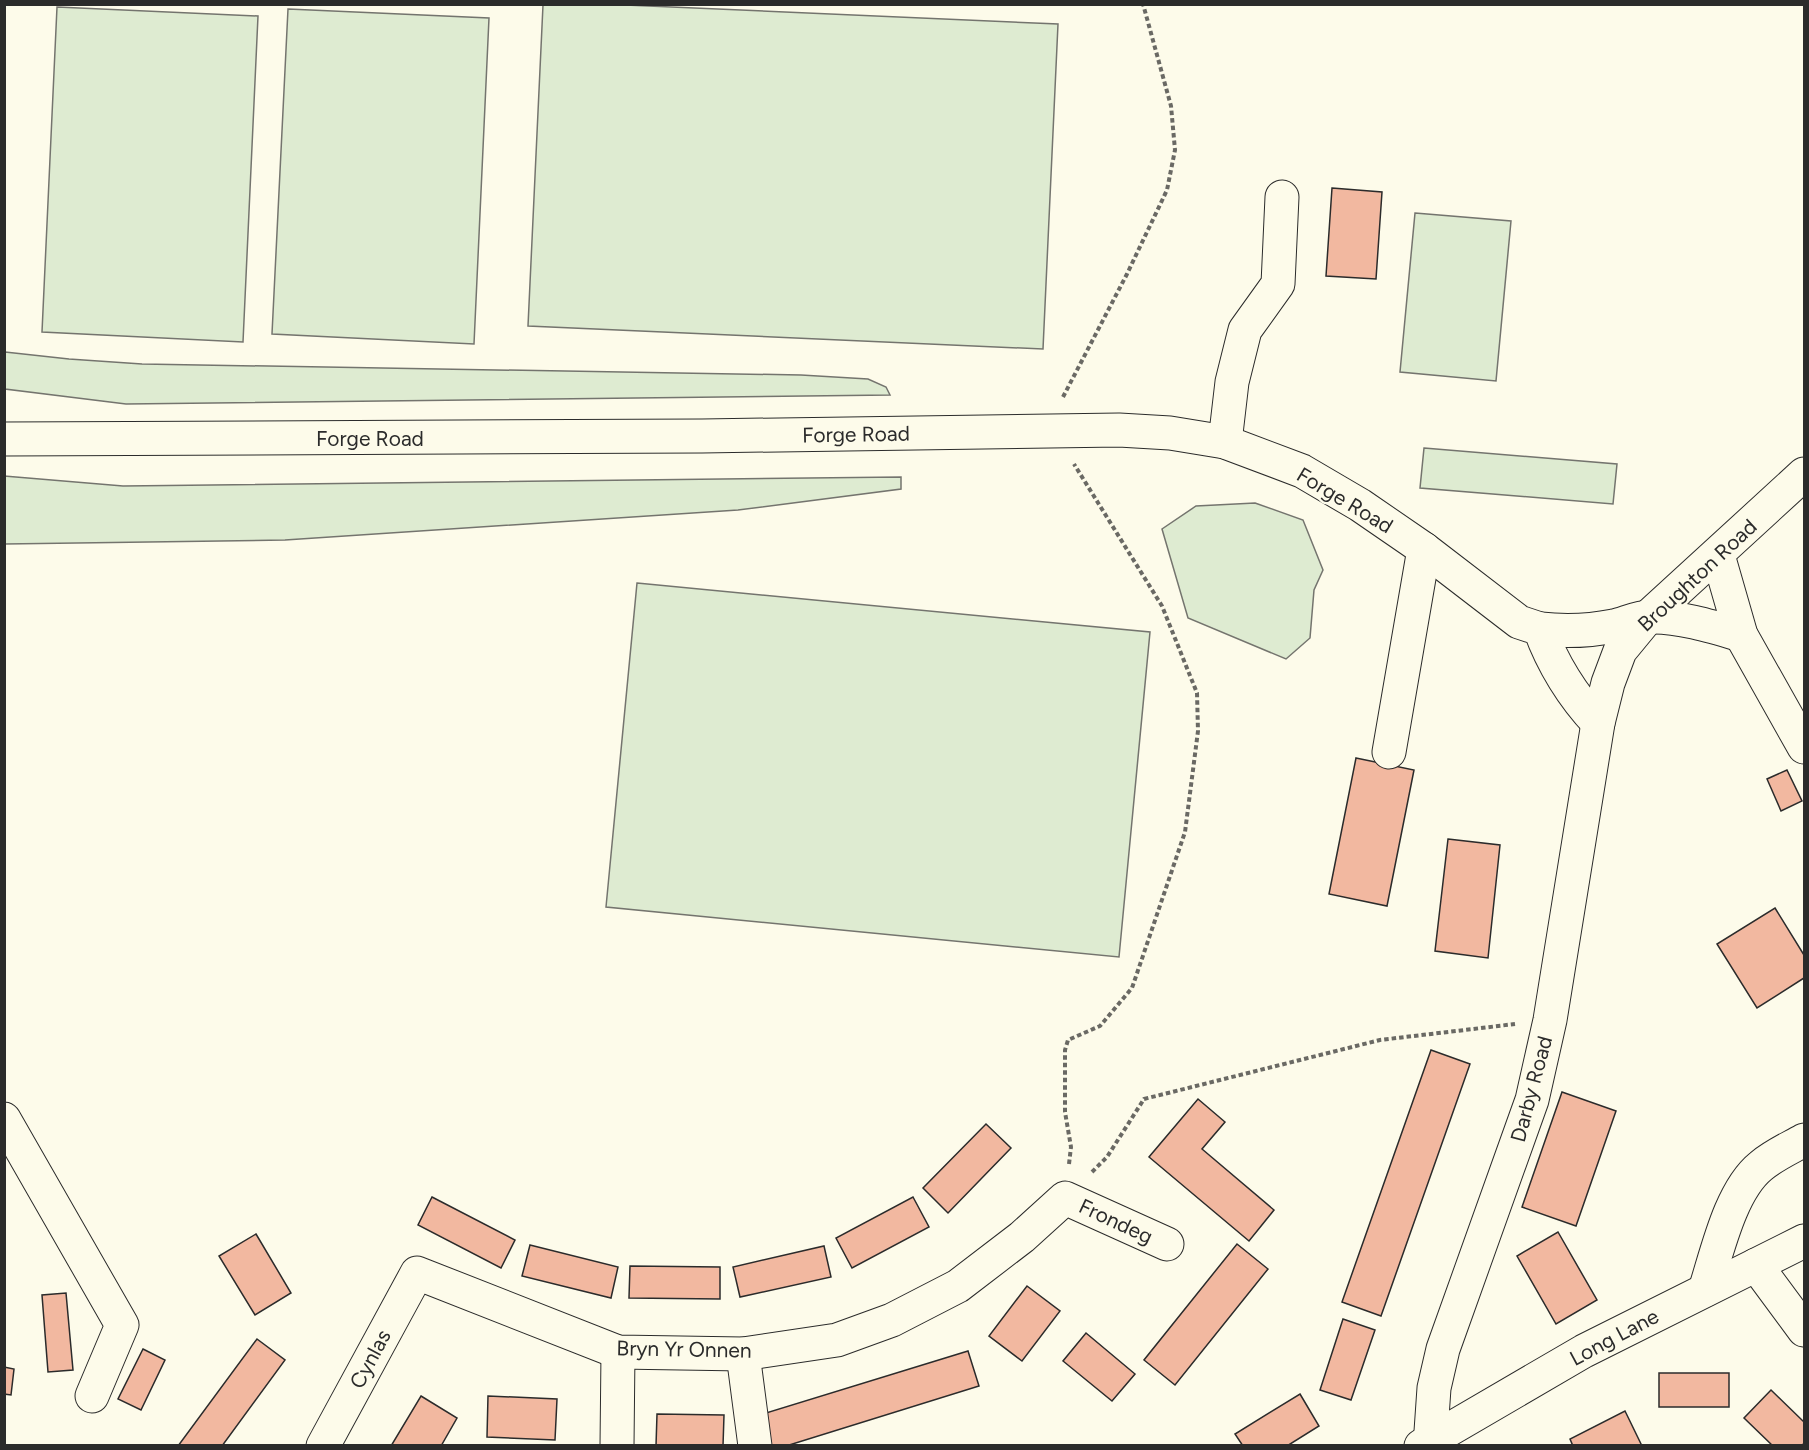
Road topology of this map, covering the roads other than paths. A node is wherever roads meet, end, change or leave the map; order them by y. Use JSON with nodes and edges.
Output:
{"nodes":[{"id":1,"x":1282,"y":196,"type":"dead end"},
{"id":2,"x":4,"y":439,"type":"edge"},
{"id":3,"x":1225,"y":442,"type":"junction"},
{"id":4,"x":1804,"y":474,"type":"edge"},
{"id":5,"x":1424,"y":549,"type":"junction"},
{"id":6,"x":1718,"y":555,"type":"junction"},
{"id":7,"x":1648,"y":617,"type":"junction"},
{"id":8,"x":1540,"y":629,"type":"junction"},
{"id":9,"x":1741,"y":635,"type":"junction"},
{"id":10,"x":1598,"y":723,"type":"junction"},
{"id":11,"x":1804,"y":747,"type":"edge"},
{"id":12,"x":1389,"y":752,"type":"dead end"},
{"id":13,"x":4,"y":1119,"type":"edge"},
{"id":14,"x":1804,"y":1140,"type":"edge"},
{"id":15,"x":1065,"y":1198,"type":"joint"},
{"id":16,"x":1804,"y":1241,"type":"edge"},
{"id":17,"x":1167,"y":1244,"type":"dead end"},
{"id":18,"x":1756,"y":1265,"type":"junction"},
{"id":19,"x":417,"y":1273,"type":"joint"},
{"id":20,"x":1705,"y":1290,"type":"junction"},
{"id":21,"x":1804,"y":1330,"type":"edge"},
{"id":22,"x":618,"y":1352,"type":"junction"},
{"id":23,"x":743,"y":1354,"type":"junction"},
{"id":24,"x":92,"y":1396,"type":"dead end"},
{"id":25,"x":1427,"y":1444,"type":"edge"},
{"id":26,"x":323,"y":1446,"type":"edge"},
{"id":27,"x":617,"y":1446,"type":"edge"},
{"id":28,"x":755,"y":1446,"type":"edge"}],
"edges":[{"from":1,"to":3,"type":"street"},
{"from":2,"to":3,"type":"street","name":"Forge Road"},
{"from":3,"to":5,"type":"street","name":"Forge Road"},
{"from":4,"to":6,"type":"street","name":"Broughton Road"},
{"from":5,"to":8,"type":"street","name":"Forge Road"},
{"from":5,"to":12,"type":"street"},
{"from":6,"to":7,"type":"street","name":"Broughton Road"},
{"from":6,"to":9,"type":"street"},
{"from":7,"to":8,"type":"street","name":"Forge Road"},
{"from":7,"to":9,"type":"street"},
{"from":7,"to":10,"type":"street","name":"Broughton Road"},
{"from":8,"to":10,"type":"street"},
{"from":9,"to":11,"type":"street"},
{"from":10,"to":25,"type":"street","name":"Darby Road"},
{"from":13,"to":24,"type":"street"},
{"from":14,"to":20,"type":"street"},
{"from":15,"to":17,"type":"street","name":"Frondeg"},
{"from":15,"to":23,"type":"street","name":"Bryn Yr Onnen"},
{"from":16,"to":18,"type":"street","name":"Long Lane"},
{"from":18,"to":20,"type":"street","name":"Long Lane"},
{"from":18,"to":21,"type":"street"},
{"from":19,"to":22,"type":"street","name":"Bryn Yr Onnen"},
{"from":19,"to":26,"type":"street","name":"Cynlas"},
{"from":20,"to":25,"type":"street","name":"Long Lane"},
{"from":22,"to":23,"type":"street","name":"Bryn Yr Onnen"},
{"from":22,"to":27,"type":"street"},
{"from":23,"to":28,"type":"street"}]}
